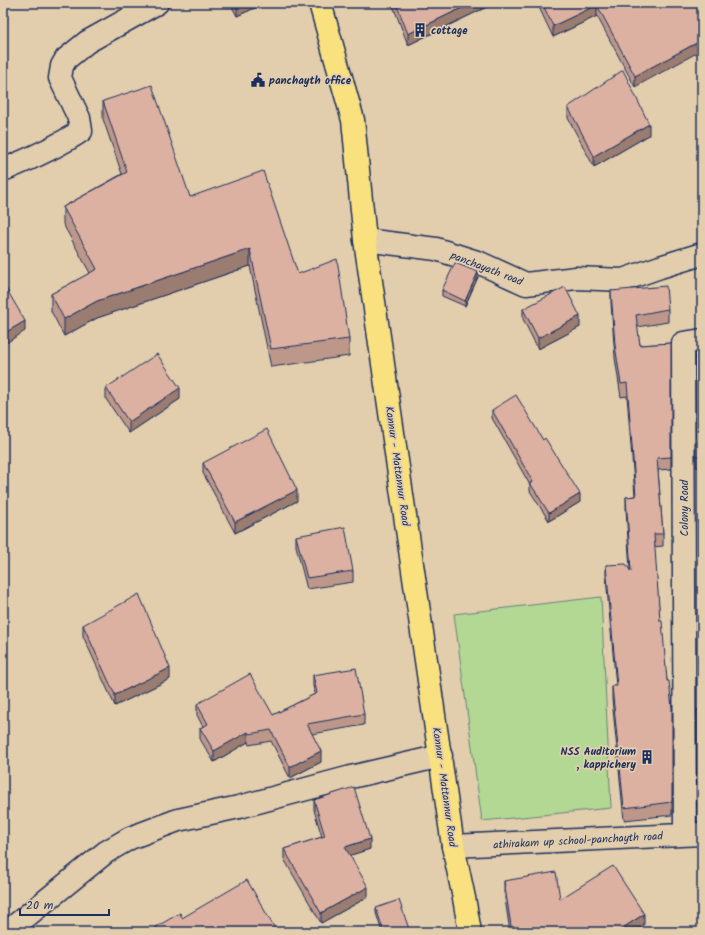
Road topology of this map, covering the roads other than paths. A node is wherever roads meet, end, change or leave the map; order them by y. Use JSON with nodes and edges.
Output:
{"nodes":[{"id":1,"x":157,"y":3,"type":"edge"},
{"id":2,"x":320,"y":3,"type":"edge"},
{"id":3,"x":3,"y":170,"type":"edge"},
{"id":4,"x":365,"y":240,"type":"junction"},
{"id":5,"x":702,"y":254,"type":"edge"},
{"id":6,"x":702,"y":340,"type":"edge"},
{"id":7,"x":693,"y":691,"type":"edge"},
{"id":8,"x":441,"y":756,"type":"junction"},
{"id":9,"x":693,"y":834,"type":"edge"},
{"id":10,"x":453,"y":846,"type":"junction"},
{"id":11,"x":7,"y":932,"type":"edge"},
{"id":12,"x":470,"y":932,"type":"edge"}],
"edges":[{"from":1,"to":3,"type":"street"},
{"from":2,"to":4,"type":"main road","name":"Kannur - Mattannur Road"},
{"from":4,"to":5,"type":"street","name":"panchayath road"},
{"from":4,"to":8,"type":"main road","name":"Kannur - Mattannur Road"},
{"from":6,"to":7,"type":"street","name":"Colony Road"},
{"from":7,"to":9,"type":"street","name":"Colony Road"},
{"from":8,"to":10,"type":"main road","name":"Kannur - Mattannur Road"},
{"from":8,"to":11,"type":"street"},
{"from":9,"to":10,"type":"street","name":"athirakam up school-panchayth road"},
{"from":10,"to":12,"type":"main road","name":"Kannur - Mattannur Road"}]}
